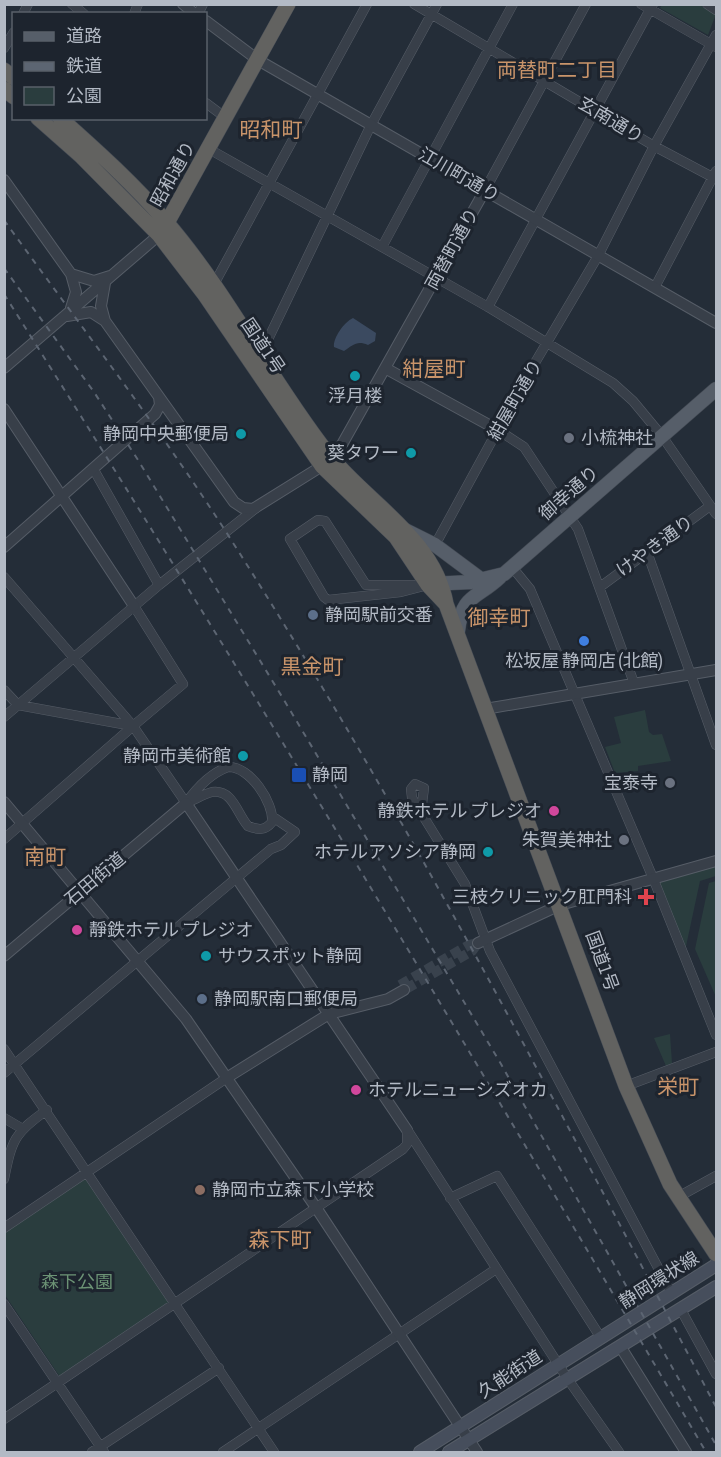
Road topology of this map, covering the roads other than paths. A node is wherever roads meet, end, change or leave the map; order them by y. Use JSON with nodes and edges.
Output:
{"nodes":[{"id":1,"x":288,"y":4,"type":"edge"},
{"id":2,"x":367,"y":4,"type":"edge"},
{"id":3,"x":414,"y":4,"type":"edge"},
{"id":4,"x":437,"y":4,"type":"edge"},
{"id":5,"x":513,"y":4,"type":"edge"},
{"id":6,"x":586,"y":4,"type":"edge"},
{"id":7,"x":707,"y":4,"type":"edge"},
{"id":8,"x":648,"y":6,"type":"edge"},
{"id":9,"x":717,"y":10,"type":"edge"},
{"id":10,"x":431,"y":15,"type":"junction"},
{"id":11,"x":207,"y":22,"type":"edge"},
{"id":12,"x":12,"y":35,"type":"edge"},
{"id":13,"x":717,"y":35,"type":"edge"},
{"id":14,"x":714,"y":45,"type":"edge"},
{"id":15,"x":4,"y":48,"type":"edge"},
{"id":16,"x":488,"y":48,"type":"junction"},
{"id":17,"x":258,"y":60,"type":"junction"},
{"id":18,"x":544,"y":81,"type":"junction"},
{"id":19,"x":318,"y":93,"type":"junction"},
{"id":20,"x":207,"y":104,"type":"edge"},
{"id":21,"x":596,"y":110,"type":"junction"},
{"id":22,"x":226,"y":118,"type":"junction"},
{"id":23,"x":40,"y":120,"type":"edge"},
{"id":24,"x":62,"y":120,"type":"edge"},
{"id":25,"x":372,"y":124,"type":"junction"},
{"id":26,"x":654,"y":146,"type":"junction"},
{"id":27,"x":209,"y":149,"type":"junction"},
{"id":28,"x":430,"y":159,"type":"junction"},
{"id":29,"x":715,"y":176,"type":"edge"},
{"id":30,"x":4,"y":180,"type":"edge"},
{"id":31,"x":271,"y":182,"type":"junction"},
{"id":32,"x":485,"y":190,"type":"junction"},
{"id":33,"x":328,"y":216,"type":"junction"},
{"id":34,"x":536,"y":219,"type":"junction"},
{"id":35,"x":163,"y":229,"type":"junction"},
{"id":36,"x":382,"y":247,"type":"junction"},
{"id":37,"x":598,"y":256,"type":"junction"},
{"id":38,"x":116,"y":273,"type":"junction"},
{"id":39,"x":71,"y":274,"type":"junction"},
{"id":40,"x":436,"y":278,"type":"junction"},
{"id":41,"x":105,"y":283,"type":"junction"},
{"id":42,"x":213,"y":286,"type":"junction"},
{"id":43,"x":655,"y":287,"type":"junction"},
{"id":44,"x":488,"y":307,"type":"junction"},
{"id":45,"x":66,"y":315,"type":"junction"},
{"id":46,"x":105,"y":321,"type":"junction"},
{"id":47,"x":717,"y":323,"type":"edge"},
{"id":48,"x":548,"y":343,"type":"junction"},
{"id":49,"x":260,"y":356,"type":"junction"},
{"id":50,"x":4,"y":368,"type":"edge"},
{"id":51,"x":385,"y":368,"type":"junction"},
{"id":52,"x":717,"y":389,"type":"edge"},
{"id":53,"x":157,"y":394,"type":"junction"},
{"id":54,"x":4,"y":409,"type":"edge"},
{"id":55,"x":155,"y":414,"type":"junction"},
{"id":56,"x":174,"y":417,"type":"junction"},
{"id":57,"x":498,"y":430,"type":"junction"},
{"id":58,"x":662,"y":436,"type":"junction"},
{"id":59,"x":327,"y":463,"type":"junction"},
{"id":60,"x":94,"y":470,"type":"junction"},
{"id":61,"x":63,"y":498,"type":"junction"},
{"id":62,"x":710,"y":506,"type":"junction"},
{"id":63,"x":256,"y":508,"type":"junction"},
{"id":64,"x":717,"y":514,"type":"edge"},
{"id":65,"x":570,"y":515,"type":"junction"},
{"id":66,"x":403,"y":529,"type":"junction"},
{"id":67,"x":435,"y":545,"type":"junction"},
{"id":68,"x":4,"y":547,"type":"edge"},
{"id":69,"x":647,"y":552,"type":"junction"},
{"id":70,"x":508,"y":570,"type":"junction"},
{"id":71,"x":4,"y":577,"type":"edge"},
{"id":72,"x":482,"y":580,"type":"junction"},
{"id":73,"x":436,"y":584,"type":"junction"},
{"id":74,"x":159,"y":585,"type":"junction"},
{"id":75,"x":600,"y":587,"type":"junction"},
{"id":76,"x":408,"y":588,"type":"junction"},
{"id":77,"x":134,"y":606,"type":"junction"},
{"id":78,"x":458,"y":631,"type":"junction"},
{"id":79,"x":76,"y":657,"type":"junction"},
{"id":80,"x":717,"y":670,"type":"edge"},
{"id":81,"x":690,"y":674,"type":"junction"},
{"id":82,"x":634,"y":683,"type":"junction"},
{"id":83,"x":4,"y":690,"type":"edge"},
{"id":84,"x":574,"y":693,"type":"junction"},
{"id":85,"x":18,"y":705,"type":"junction"},
{"id":86,"x":486,"y":709,"type":"junction"},
{"id":87,"x":4,"y":717,"type":"edge"},
{"id":88,"x":133,"y":727,"type":"junction"},
{"id":89,"x":717,"y":745,"type":"edge"},
{"id":90,"x":4,"y":802,"type":"edge"},
{"id":91,"x":186,"y":803,"type":"junction"},
{"id":92,"x":425,"y":816,"type":"dead end"},
{"id":93,"x":273,"y":817,"type":"junction"},
{"id":94,"x":23,"y":823,"type":"junction"},
{"id":95,"x":4,"y":839,"type":"edge"},
{"id":96,"x":717,"y":861,"type":"edge"},
{"id":97,"x":237,"y":878,"type":"junction"},
{"id":98,"x":653,"y":878,"type":"junction"},
{"id":99,"x":80,"y":891,"type":"junction"},
{"id":100,"x":560,"y":905,"type":"junction"},
{"id":101,"x":482,"y":940,"type":"junction"},
{"id":102,"x":4,"y":956,"type":"edge"},
{"id":103,"x":140,"y":961,"type":"junction"},
{"id":104,"x":402,"y":988,"type":"tunnel mouth"},
{"id":105,"x":329,"y":1014,"type":"junction"},
{"id":106,"x":717,"y":1035,"type":"edge"},
{"id":107,"x":4,"y":1049,"type":"edge"},
{"id":108,"x":717,"y":1053,"type":"edge"},
{"id":109,"x":15,"y":1064,"type":"junction"},
{"id":110,"x":4,"y":1073,"type":"edge"},
{"id":111,"x":228,"y":1077,"type":"junction"},
{"id":112,"x":626,"y":1086,"type":"junction"},
{"id":113,"x":47,"y":1110,"type":"junction"},
{"id":114,"x":4,"y":1118,"type":"edge"},
{"id":115,"x":21,"y":1128,"type":"junction"},
{"id":116,"x":407,"y":1130,"type":"junction"},
{"id":117,"x":87,"y":1171,"type":"junction"},
{"id":118,"x":717,"y":1176,"type":"edge"},
{"id":119,"x":4,"y":1179,"type":"edge"},
{"id":120,"x":678,"y":1197,"type":"junction"},
{"id":121,"x":450,"y":1198,"type":"junction"},
{"id":122,"x":317,"y":1209,"type":"junction"},
{"id":123,"x":4,"y":1228,"type":"edge"},
{"id":124,"x":717,"y":1254,"type":"edge"},
{"id":125,"x":717,"y":1265,"type":"edge"},
{"id":126,"x":496,"y":1269,"type":"junction"},
{"id":127,"x":717,"y":1287,"type":"edge"},
{"id":128,"x":672,"y":1294,"type":"junction"},
{"id":129,"x":175,"y":1303,"type":"junction"},
{"id":130,"x":4,"y":1304,"type":"edge"},
{"id":131,"x":680,"y":1308,"type":"junction"},
{"id":132,"x":8,"y":1316,"type":"edge"},
{"id":133,"x":620,"y":1326,"type":"joint"},
{"id":134,"x":400,"y":1335,"type":"junction"},
{"id":135,"x":601,"y":1338,"type":"junction"},
{"id":136,"x":624,"y":1343,"type":"junction"},
{"id":137,"x":558,"y":1365,"type":"junction"},
{"id":138,"x":219,"y":1368,"type":"junction"},
{"id":139,"x":717,"y":1374,"type":"edge"},
{"id":140,"x":567,"y":1378,"type":"junction"},
{"id":141,"x":58,"y":1383,"type":"junction"},
{"id":142,"x":4,"y":1419,"type":"edge"},
{"id":143,"x":461,"y":1427,"type":"junction"},
{"id":144,"x":258,"y":1429,"type":"junction"},
{"id":145,"x":469,"y":1440,"type":"junction"},
{"id":146,"x":102,"y":1450,"type":"edge"},
{"id":147,"x":92,"y":1452,"type":"edge"},
{"id":148,"x":223,"y":1452,"type":"edge"},
{"id":149,"x":274,"y":1452,"type":"edge"},
{"id":150,"x":420,"y":1452,"type":"edge"},
{"id":151,"x":449,"y":1452,"type":"edge"},
{"id":152,"x":477,"y":1452,"type":"edge"},
{"id":153,"x":619,"y":1452,"type":"edge"},
{"id":154,"x":686,"y":1452,"type":"edge"}],
"edges":[{"from":1,"to":17,"type":"highway","name":"昭和通り"},
{"from":2,"to":19,"type":"street"},
{"from":3,"to":10,"type":"street","name":"玄南通り"},
{"from":4,"to":10,"type":"street"},
{"from":5,"to":16,"type":"street"},
{"from":6,"to":18,"type":"street","name":"両替町通り"},
{"from":7,"to":9,"type":"street"},
{"from":8,"to":14,"type":"street"},
{"from":8,"to":21,"type":"street"},
{"from":10,"to":16,"type":"street","name":"玄南通り"},
{"from":10,"to":25,"type":"street"},
{"from":11,"to":17,"type":"street","name":"江川町通り"},
{"from":12,"to":15,"type":"street"},
{"from":13,"to":14,"type":"street","name":"紺屋町通り"},
{"from":14,"to":26,"type":"street","name":"紺屋町通り"},
{"from":16,"to":18,"type":"street","name":"玄南通り"},
{"from":16,"to":28,"type":"street"},
{"from":17,"to":19,"type":"street","name":"江川町通り"},
{"from":17,"to":22,"type":"highway","name":"昭和通り"},
{"from":18,"to":21,"type":"street","name":"玄南通り"},
{"from":18,"to":32,"type":"street","name":"両替町通り"},
{"from":19,"to":25,"type":"street","name":"江川町通り"},
{"from":19,"to":31,"type":"street"},
{"from":20,"to":22,"type":"street"},
{"from":21,"to":26,"type":"street","name":"玄南通り"},
{"from":21,"to":34,"type":"street"},
{"from":22,"to":27,"type":"highway","name":"昭和通り"},
{"from":23,"to":35,"type":"highway","name":"国道1号"},
{"from":24,"to":35,"type":"highway","name":"国道1号"},
{"from":25,"to":28,"type":"street","name":"江川町通り"},
{"from":25,"to":33,"type":"street"},
{"from":26,"to":29,"type":"street","name":"玄南通り"},
{"from":26,"to":37,"type":"street","name":"紺屋町通り"},
{"from":27,"to":31,"type":"street"},
{"from":27,"to":35,"type":"highway","name":"昭和通り"},
{"from":28,"to":32,"type":"street","name":"江川町通り"},
{"from":28,"to":36,"type":"street"},
{"from":29,"to":43,"type":"street"},
{"from":30,"to":39,"type":"street"},
{"from":31,"to":33,"type":"street"},
{"from":31,"to":42,"type":"street"},
{"from":32,"to":34,"type":"street","name":"江川町通り"},
{"from":32,"to":40,"type":"street","name":"両替町通り"},
{"from":33,"to":36,"type":"street"},
{"from":33,"to":49,"type":"street"},
{"from":34,"to":37,"type":"street","name":"江川町通り"},
{"from":34,"to":44,"type":"street"},
{"from":35,"to":38,"type":"street"},
{"from":35,"to":42,"type":"highway","name":"国道1号"},
{"from":35,"to":59,"type":"highway","name":"国道1号"},
{"from":36,"to":40,"type":"street"},
{"from":37,"to":43,"type":"street","name":"江川町通り"},
{"from":37,"to":48,"type":"street","name":"紺屋町通り"},
{"from":38,"to":39,"type":"street"},
{"from":38,"to":41,"type":"street"},
{"from":39,"to":45,"type":"street"},
{"from":40,"to":44,"type":"street"},
{"from":40,"to":51,"type":"street","name":"両替町通り"},
{"from":41,"to":45,"type":"street"},
{"from":41,"to":46,"type":"street"},
{"from":42,"to":49,"type":"highway","name":"国道1号"},
{"from":43,"to":47,"type":"street","name":"江川町通り"},
{"from":44,"to":48,"type":"street"},
{"from":45,"to":46,"type":"street"},
{"from":45,"to":50,"type":"street"},
{"from":46,"to":53,"type":"street"},
{"from":48,"to":57,"type":"street","name":"紺屋町通り"},
{"from":48,"to":58,"type":"street"},
{"from":49,"to":59,"type":"highway","name":"国道1号"},
{"from":51,"to":57,"type":"street"},
{"from":51,"to":59,"type":"street","name":"両替町通り"},
{"from":52,"to":58,"type":"main road","name":"御幸通り"},
{"from":53,"to":55,"type":"street"},
{"from":53,"to":56,"type":"street"},
{"from":54,"to":61,"type":"street"},
{"from":55,"to":56,"type":"street"},
{"from":55,"to":60,"type":"street"},
{"from":56,"to":63,"type":"street"},
{"from":57,"to":65,"type":"street"},
{"from":57,"to":67,"type":"street","name":"紺屋町通り"},
{"from":58,"to":62,"type":"street"},
{"from":58,"to":65,"type":"main road","name":"御幸通り"},
{"from":59,"to":63,"type":"street"},
{"from":59,"to":66,"type":"highway","name":"国道1号"},
{"from":59,"to":73,"type":"highway","name":"国道1号"},
{"from":60,"to":61,"type":"street"},
{"from":60,"to":74,"type":"street"},
{"from":61,"to":68,"type":"street"},
{"from":61,"to":77,"type":"street"},
{"from":62,"to":64,"type":"street"},
{"from":62,"to":69,"type":"street","name":"けやき通り"},
{"from":63,"to":74,"type":"street"},
{"from":65,"to":70,"type":"main road","name":"御幸通り"},
{"from":65,"to":75,"type":"street"},
{"from":66,"to":67,"type":"main road"},
{"from":66,"to":73,"type":"highway","name":"国道1号"},
{"from":67,"to":72,"type":"main road"},
{"from":69,"to":75,"type":"street","name":"けやき通り"},
{"from":69,"to":81,"type":"street"},
{"from":70,"to":72,"type":"main road","name":"御幸通り"},
{"from":70,"to":78,"type":"main road"},
{"from":70,"to":84,"type":"street"},
{"from":71,"to":79,"type":"street"},
{"from":72,"to":73,"type":"main road","name":"御幸通り"},
{"from":73,"to":76,"type":"street"},
{"from":73,"to":78,"type":"highway","name":"国道1号"},
{"from":74,"to":77,"type":"street"},
{"from":75,"to":82,"type":"street"},
{"from":76,"to":76,"type":"street"},
{"from":77,"to":79,"type":"street"},
{"from":77,"to":88,"type":"street"},
{"from":78,"to":86,"type":"highway","name":"国道1号"},
{"from":79,"to":85,"type":"street"},
{"from":79,"to":88,"type":"street"},
{"from":80,"to":81,"type":"street"},
{"from":81,"to":82,"type":"street"},
{"from":81,"to":89,"type":"street"},
{"from":82,"to":84,"type":"street"},
{"from":83,"to":85,"type":"street"},
{"from":84,"to":86,"type":"street"},
{"from":84,"to":98,"type":"street"},
{"from":85,"to":87,"type":"street"},
{"from":85,"to":88,"type":"street"},
{"from":86,"to":100,"type":"highway","name":"国道1号"},
{"from":88,"to":91,"type":"street"},
{"from":88,"to":94,"type":"street"},
{"from":90,"to":94,"type":"street"},
{"from":91,"to":93,"type":"street"},
{"from":91,"to":93,"type":"street"},
{"from":91,"to":97,"type":"street"},
{"from":91,"to":99,"type":"street","name":"石田街道"},
{"from":92,"to":101,"type":"street"},
{"from":93,"to":97,"type":"street"},
{"from":94,"to":95,"type":"street"},
{"from":94,"to":99,"type":"street"},
{"from":96,"to":98,"type":"street"},
{"from":97,"to":103,"type":"street"},
{"from":97,"to":105,"type":"street"},
{"from":98,"to":100,"type":"street"},
{"from":98,"to":106,"type":"street"},
{"from":99,"to":102,"type":"street","name":"石田街道"},
{"from":99,"to":103,"type":"street"},
{"from":100,"to":101,"type":"street"},
{"from":100,"to":112,"type":"highway","name":"国道1号"},
{"from":101,"to":128,"type":"street"},
{"from":103,"to":109,"type":"street"},
{"from":103,"to":111,"type":"street"},
{"from":104,"to":105,"type":"street"},
{"from":105,"to":111,"type":"street"},
{"from":105,"to":116,"type":"street"},
{"from":107,"to":109,"type":"street"},
{"from":108,"to":112,"type":"street"},
{"from":109,"to":110,"type":"street"},
{"from":109,"to":113,"type":"street"},
{"from":111,"to":117,"type":"street"},
{"from":111,"to":122,"type":"street"},
{"from":112,"to":120,"type":"highway","name":"国道1号"},
{"from":113,"to":115,"type":"street"},
{"from":113,"to":117,"type":"street"},
{"from":114,"to":115,"type":"street"},
{"from":115,"to":119,"type":"street"},
{"from":116,"to":121,"type":"street"},
{"from":116,"to":122,"type":"street"},
{"from":117,"to":123,"type":"street"},
{"from":117,"to":129,"type":"street"},
{"from":118,"to":120,"type":"street"},
{"from":120,"to":124,"type":"highway","name":"国道1号"},
{"from":121,"to":126,"type":"street"},
{"from":121,"to":135,"type":"street"},
{"from":122,"to":129,"type":"street"},
{"from":122,"to":134,"type":"street"},
{"from":125,"to":128,"type":"main road","name":"静岡環状線"},
{"from":126,"to":134,"type":"street"},
{"from":126,"to":137,"type":"street"},
{"from":127,"to":131,"type":"main road","name":"静岡環状線"},
{"from":128,"to":133,"type":"main road","name":"静岡環状線"},
{"from":129,"to":138,"type":"street"},
{"from":129,"to":141,"type":"street"},
{"from":130,"to":132,"type":"street"},
{"from":131,"to":136,"type":"main road","name":"静岡環状線"},
{"from":131,"to":139,"type":"street"},
{"from":132,"to":141,"type":"street"},
{"from":133,"to":135,"type":"main road","name":"久能街道"},
{"from":134,"to":143,"type":"street"},
{"from":134,"to":144,"type":"street"},
{"from":135,"to":137,"type":"main road","name":"久能街道"},
{"from":136,"to":140,"type":"main road","name":"久能街道"},
{"from":136,"to":154,"type":"street"},
{"from":137,"to":140,"type":"street"},
{"from":137,"to":143,"type":"main road","name":"久能街道"},
{"from":138,"to":144,"type":"street"},
{"from":138,"to":146,"type":"street"},
{"from":140,"to":145,"type":"main road","name":"久能街道"},
{"from":140,"to":153,"type":"street"},
{"from":141,"to":142,"type":"street"},
{"from":141,"to":146,"type":"street"},
{"from":143,"to":145,"type":"street"},
{"from":143,"to":150,"type":"main road","name":"久能街道"},
{"from":144,"to":148,"type":"street"},
{"from":144,"to":149,"type":"street"},
{"from":145,"to":151,"type":"main road","name":"久能街道"},
{"from":145,"to":152,"type":"street"},
{"from":146,"to":147,"type":"street"}]}
